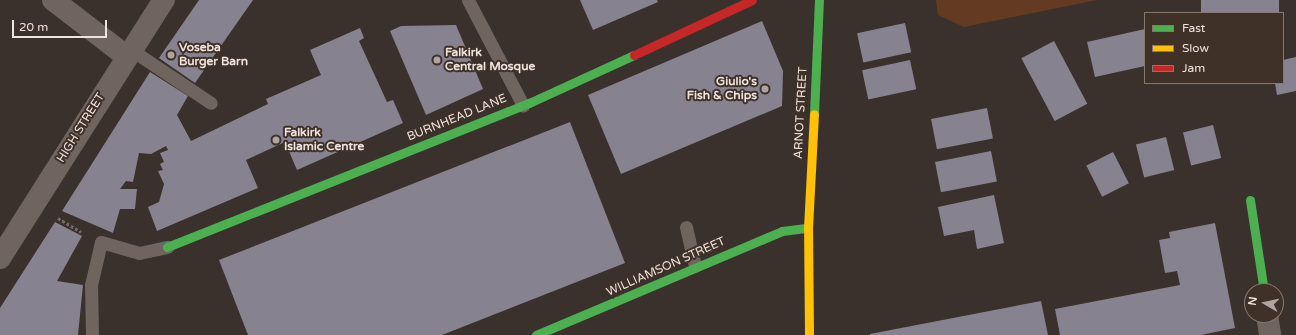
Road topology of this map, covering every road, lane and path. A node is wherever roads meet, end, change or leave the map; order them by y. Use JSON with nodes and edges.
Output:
{"nodes":[{"id":1,"x":53,"y":0,"type":"edge"},
{"id":2,"x":164,"y":0,"type":"edge"},
{"id":3,"x":468,"y":0,"type":"edge"},
{"id":4,"x":752,"y":0,"type":"edge"},
{"id":5,"x":819,"y":0,"type":"edge"},
{"id":6,"x":128,"y":52,"type":"junction"},
{"id":7,"x":211,"y":103,"type":"dead end"},
{"id":8,"x":523,"y":105,"type":"junction"},
{"id":9,"x":1250,"y":200,"type":"dead end"},
{"id":10,"x":34,"y":203,"type":"junction"},
{"id":11,"x":686,"y":227,"type":"dead end"},
{"id":12,"x":808,"y":228,"type":"junction"},
{"id":13,"x":101,"y":242,"type":"junction"},
{"id":14,"x":167,"y":247,"type":"joint"},
{"id":15,"x":0,"y":258,"type":"edge"},
{"id":16,"x":695,"y":266,"type":"junction"},
{"id":17,"x":1263,"y":283,"type":"edge"},
{"id":18,"x":1268,"y":323,"type":"edge"},
{"id":19,"x":92,"y":335,"type":"edge"},
{"id":20,"x":536,"y":335,"type":"edge"},
{"id":21,"x":809,"y":335,"type":"edge"},
{"id":22,"x":1270,"y":335,"type":"edge"}],
"edges":[{"from":1,"to":6,"type":"street"},
{"from":2,"to":6,"type":"street","name":"HIGH STREET"},
{"from":3,"to":8,"type":"lane"},
{"from":4,"to":8,"type":"street","name":"BURNHEAD LANE"},
{"from":5,"to":12,"type":"street","name":"ARNOT STREET"},
{"from":6,"to":7,"type":"lane"},
{"from":6,"to":10,"type":"street","name":"HIGH STREET"},
{"from":8,"to":14,"type":"street","name":"BURNHEAD LANE"},
{"from":9,"to":17,"type":"street"},
{"from":10,"to":13,"type":"path"},
{"from":10,"to":15,"type":"street","name":"HIGH STREET"},
{"from":11,"to":16,"type":"lane"},
{"from":12,"to":16,"type":"street","name":"WILLIAMSON STREET"},
{"from":12,"to":21,"type":"street","name":"ARNOT STREET"},
{"from":13,"to":14,"type":"lane"},
{"from":13,"to":19,"type":"lane"},
{"from":16,"to":20,"type":"street","name":"WILLIAMSON STREET"},
{"from":18,"to":22,"type":"street"}]}
